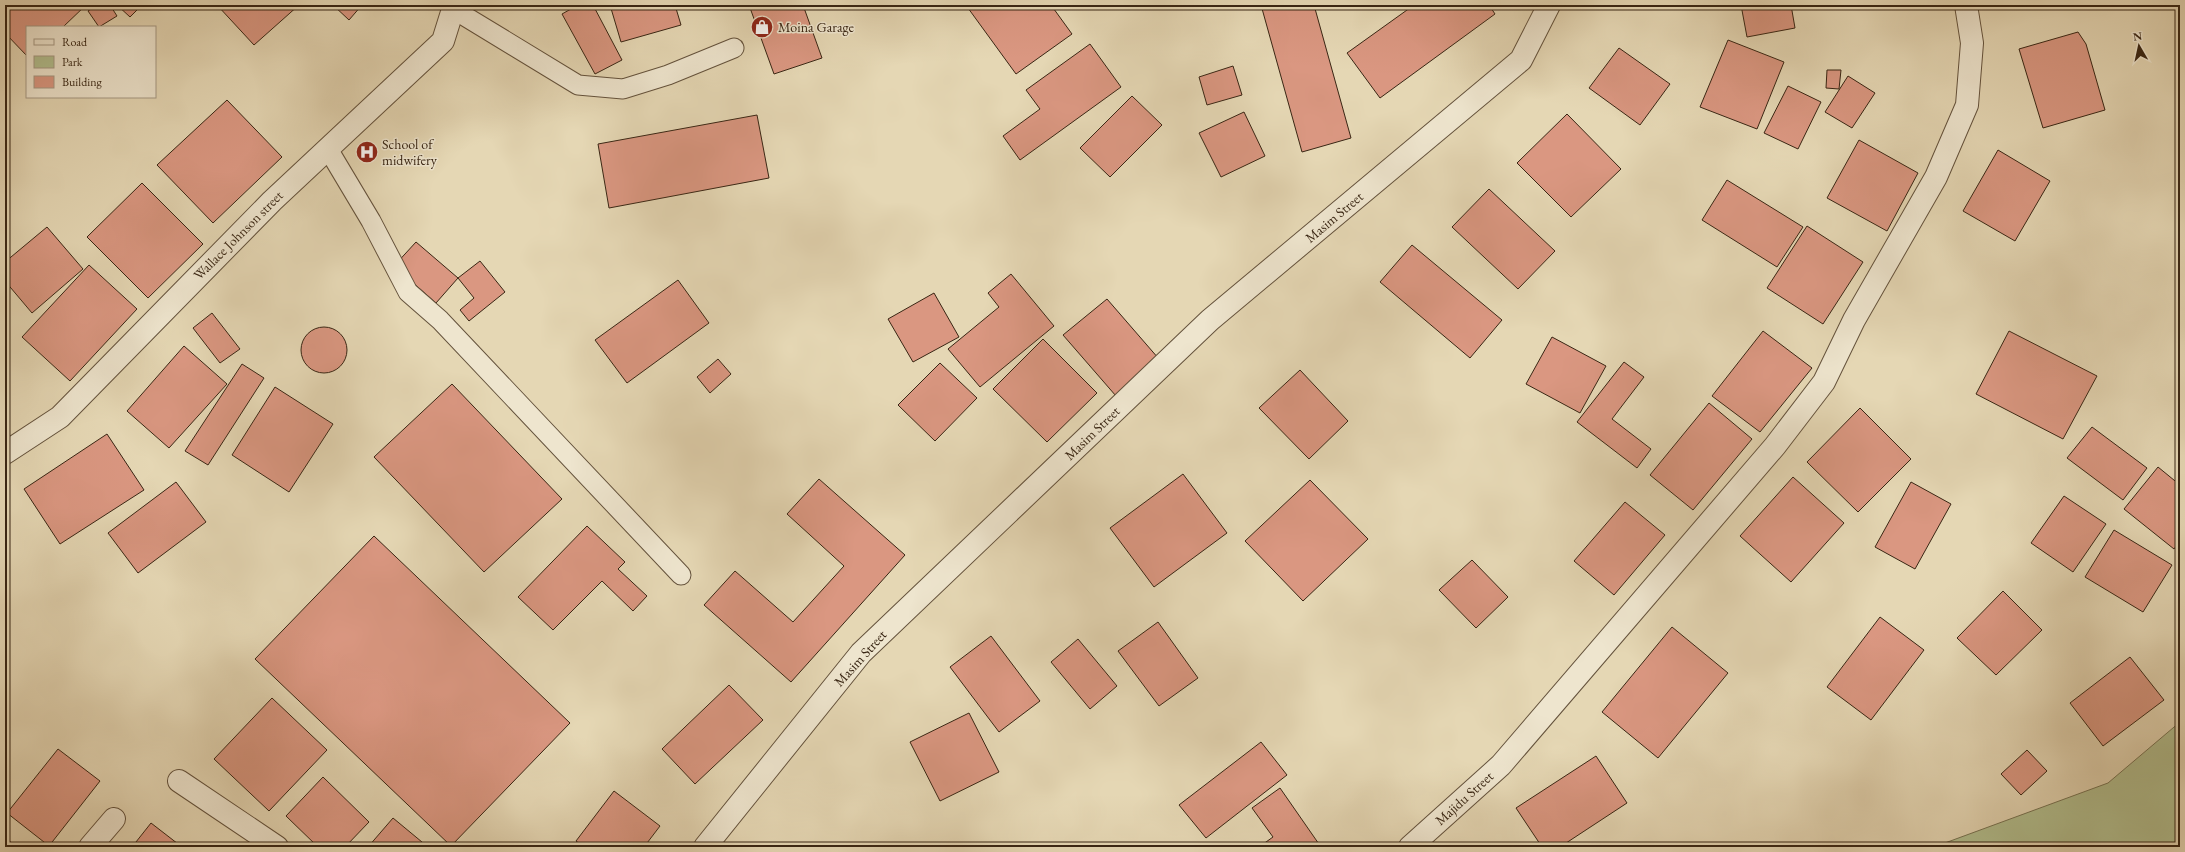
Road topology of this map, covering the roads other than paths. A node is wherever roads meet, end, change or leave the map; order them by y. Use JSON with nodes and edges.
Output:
{"nodes":[{"id":1,"x":1549,"y":5,"type":"edge"},
{"id":2,"x":1966,"y":5,"type":"edge"},
{"id":3,"x":452,"y":7,"type":"edge"},
{"id":4,"x":734,"y":48,"type":"dead end"},
{"id":5,"x":328,"y":148,"type":"junction"},
{"id":6,"x":5,"y":453,"type":"edge"},
{"id":7,"x":681,"y":574,"type":"dead end"},
{"id":8,"x":179,"y":781,"type":"dead end"},
{"id":9,"x":114,"y":819,"type":"dead end"},
{"id":10,"x":90,"y":847,"type":"edge"},
{"id":11,"x":277,"y":847,"type":"edge"},
{"id":12,"x":705,"y":847,"type":"edge"},
{"id":13,"x":1410,"y":847,"type":"edge"}],
"edges":[{"from":1,"to":12,"type":"street","name":"Masim Street"},
{"from":2,"to":13,"type":"street","name":"Majidu Street"},
{"from":3,"to":4,"type":"lane"},
{"from":3,"to":5,"type":"street","name":"Wallace Johnson street"},
{"from":5,"to":6,"type":"street","name":"Wallace Johnson street"},
{"from":5,"to":7,"type":"lane"},
{"from":8,"to":11,"type":"street"},
{"from":9,"to":10,"type":"street"}]}
